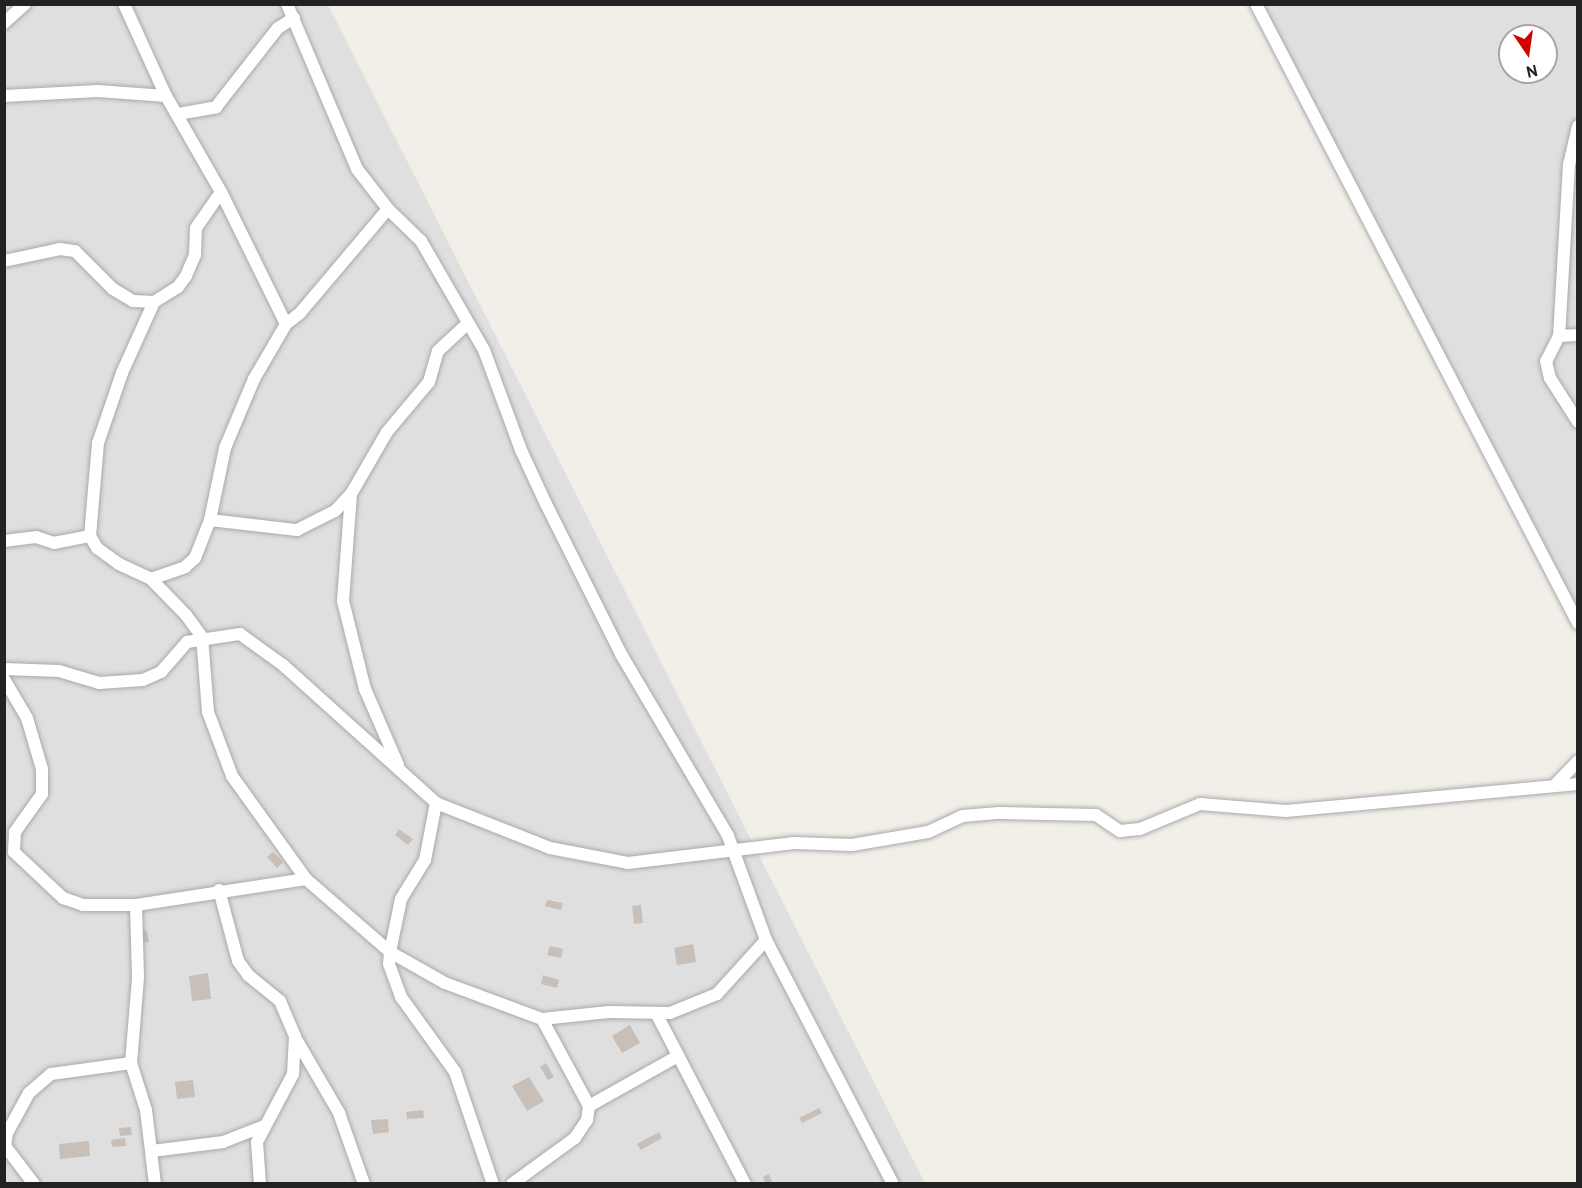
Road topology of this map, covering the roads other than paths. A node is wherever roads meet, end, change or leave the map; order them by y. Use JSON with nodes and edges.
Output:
{"nodes":[{"id":1,"x":25,"y":4,"type":"edge"},
{"id":2,"x":124,"y":4,"type":"edge"},
{"id":3,"x":286,"y":4,"type":"edge"},
{"id":4,"x":1256,"y":4,"type":"edge"},
{"id":5,"x":294,"y":18,"type":"junction"},
{"id":6,"x":4,"y":23,"type":"edge"},
{"id":7,"x":4,"y":96,"type":"edge"},
{"id":8,"x":166,"y":96,"type":"junction"},
{"id":9,"x":178,"y":114,"type":"junction"},
{"id":10,"x":1578,"y":126,"type":"edge"},
{"id":11,"x":1573,"y":164,"type":"edge"},
{"id":12,"x":221,"y":192,"type":"junction"},
{"id":13,"x":388,"y":209,"type":"junction"},
{"id":14,"x":4,"y":261,"type":"edge"},
{"id":15,"x":154,"y":302,"type":"junction"},
{"id":16,"x":468,"y":323,"type":"junction"},
{"id":17,"x":286,"y":324,"type":"junction"},
{"id":18,"x":1578,"y":335,"type":"edge"},
{"id":19,"x":1559,"y":336,"type":"junction"},
{"id":20,"x":1578,"y":422,"type":"edge"},
{"id":21,"x":351,"y":494,"type":"junction"},
{"id":22,"x":210,"y":520,"type":"junction"},
{"id":23,"x":90,"y":536,"type":"junction"},
{"id":24,"x":4,"y":541,"type":"edge"},
{"id":25,"x":151,"y":579,"type":"junction"},
{"id":26,"x":1578,"y":623,"type":"edge"},
{"id":27,"x":202,"y":637,"type":"junction"},
{"id":28,"x":4,"y":669,"type":"edge"},
{"id":29,"x":4,"y":679,"type":"edge"},
{"id":30,"x":1578,"y":761,"type":"edge"},
{"id":31,"x":402,"y":772,"type":"junction"},
{"id":32,"x":1578,"y":784,"type":"edge"},
{"id":33,"x":1554,"y":785,"type":"junction"},
{"id":34,"x":436,"y":802,"type":"junction"},
{"id":35,"x":736,"y":852,"type":"junction"},
{"id":36,"x":306,"y":879,"type":"junction"},
{"id":37,"x":219,"y":890,"type":"junction"},
{"id":38,"x":136,"y":904,"type":"junction"},
{"id":39,"x":766,"y":940,"type":"junction"},
{"id":40,"x":390,"y":952,"type":"junction"},
{"id":41,"x":656,"y":1012,"type":"junction"},
{"id":42,"x":542,"y":1019,"type":"junction"},
{"id":43,"x":295,"y":1036,"type":"junction"},
{"id":44,"x":678,"y":1056,"type":"junction"},
{"id":45,"x":131,"y":1062,"type":"junction"},
{"id":46,"x":589,"y":1106,"type":"junction"},
{"id":47,"x":264,"y":1126,"type":"junction"},
{"id":48,"x":5,"y":1146,"type":"edge"},
{"id":49,"x":152,"y":1151,"type":"junction"},
{"id":50,"x":34,"y":1184,"type":"edge"},
{"id":51,"x":155,"y":1184,"type":"edge"},
{"id":52,"x":260,"y":1184,"type":"edge"},
{"id":53,"x":364,"y":1184,"type":"edge"},
{"id":54,"x":493,"y":1184,"type":"edge"},
{"id":55,"x":512,"y":1184,"type":"edge"},
{"id":56,"x":745,"y":1184,"type":"edge"},
{"id":57,"x":893,"y":1184,"type":"edge"}],
"edges":[{"from":1,"to":6,"type":"street"},
{"from":2,"to":8,"type":"street"},
{"from":3,"to":5,"type":"street"},
{"from":4,"to":26,"type":"street"},
{"from":5,"to":9,"type":"street"},
{"from":5,"to":13,"type":"street"},
{"from":7,"to":8,"type":"street"},
{"from":8,"to":9,"type":"street"},
{"from":9,"to":12,"type":"street"},
{"from":10,"to":11,"type":"street"},
{"from":11,"to":19,"type":"street"},
{"from":12,"to":15,"type":"street"},
{"from":12,"to":17,"type":"street"},
{"from":13,"to":16,"type":"street"},
{"from":13,"to":17,"type":"street"},
{"from":14,"to":15,"type":"street"},
{"from":15,"to":23,"type":"street"},
{"from":16,"to":21,"type":"street"},
{"from":16,"to":35,"type":"street"},
{"from":17,"to":22,"type":"street"},
{"from":18,"to":19,"type":"street"},
{"from":19,"to":20,"type":"street"},
{"from":21,"to":22,"type":"street"},
{"from":21,"to":31,"type":"street"},
{"from":22,"to":25,"type":"street"},
{"from":23,"to":24,"type":"street"},
{"from":23,"to":25,"type":"street"},
{"from":25,"to":27,"type":"street"},
{"from":27,"to":28,"type":"street"},
{"from":27,"to":31,"type":"street"},
{"from":27,"to":36,"type":"street"},
{"from":29,"to":38,"type":"street"},
{"from":30,"to":33,"type":"street"},
{"from":31,"to":34,"type":"street"},
{"from":32,"to":33,"type":"street"},
{"from":33,"to":35,"type":"street"},
{"from":34,"to":35,"type":"street"},
{"from":34,"to":40,"type":"street"},
{"from":35,"to":39,"type":"street"},
{"from":36,"to":37,"type":"street"},
{"from":36,"to":40,"type":"street"},
{"from":37,"to":38,"type":"street"},
{"from":37,"to":43,"type":"street"},
{"from":38,"to":45,"type":"street"},
{"from":39,"to":41,"type":"street"},
{"from":39,"to":57,"type":"street"},
{"from":40,"to":42,"type":"street"},
{"from":40,"to":54,"type":"street"},
{"from":41,"to":42,"type":"street"},
{"from":41,"to":44,"type":"street"},
{"from":42,"to":46,"type":"street"},
{"from":43,"to":47,"type":"street"},
{"from":43,"to":53,"type":"street"},
{"from":44,"to":46,"type":"street"},
{"from":44,"to":56,"type":"street"},
{"from":45,"to":48,"type":"street"},
{"from":45,"to":49,"type":"street"},
{"from":46,"to":55,"type":"street"},
{"from":47,"to":49,"type":"street"},
{"from":47,"to":52,"type":"street"},
{"from":48,"to":50,"type":"street"},
{"from":49,"to":51,"type":"street"}]}
